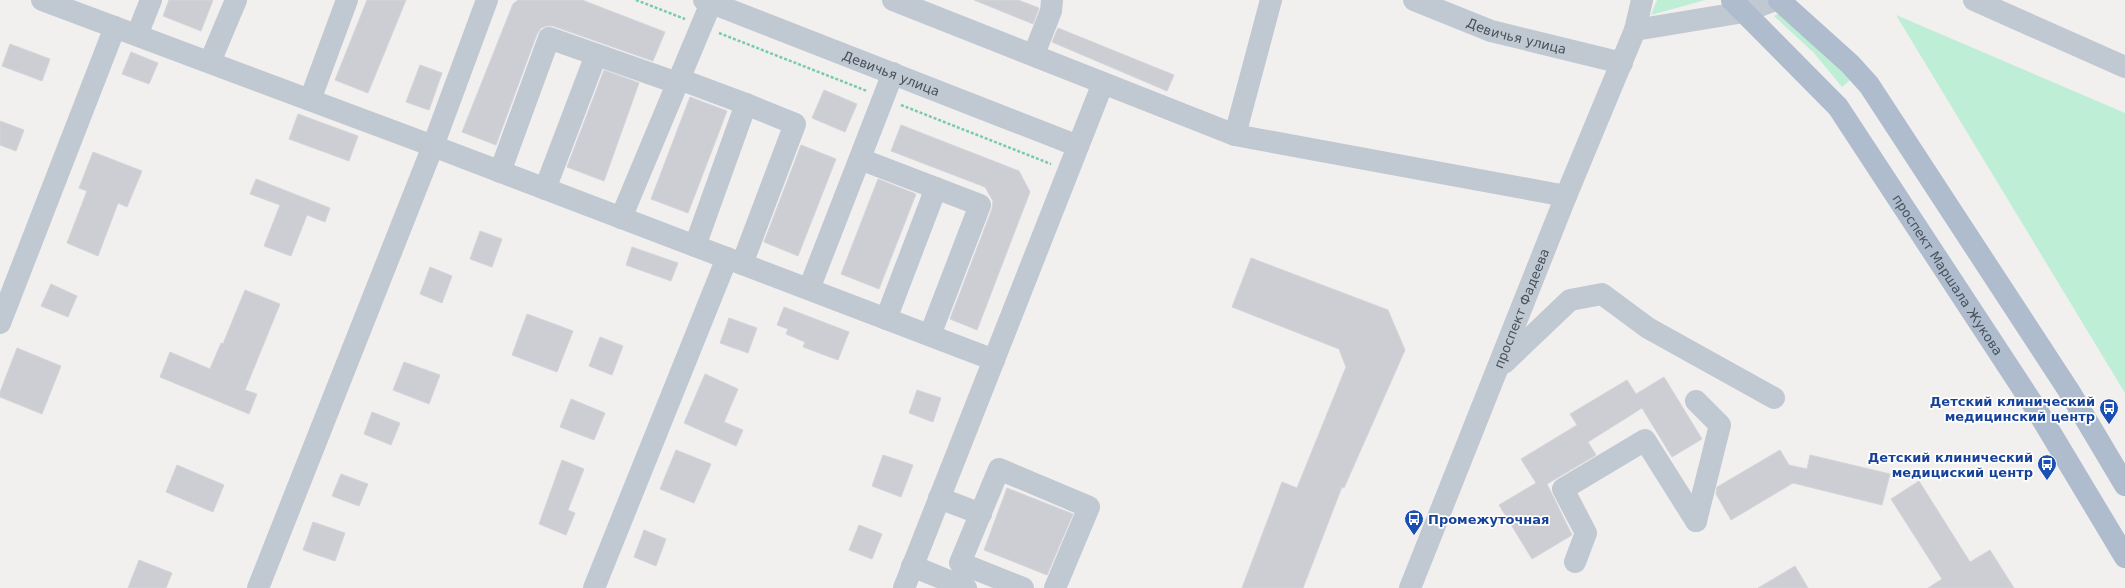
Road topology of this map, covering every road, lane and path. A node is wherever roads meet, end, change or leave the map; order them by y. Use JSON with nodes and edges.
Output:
{"nodes":[{"id":1,"x":42,"y":0,"type":"edge"},
{"id":2,"x":151,"y":0,"type":"edge"},
{"id":3,"x":236,"y":0,"type":"edge"},
{"id":4,"x":347,"y":0,"type":"edge"},
{"id":5,"x":487,"y":0,"type":"edge"},
{"id":6,"x":636,"y":0,"type":"edge"},
{"id":7,"x":893,"y":0,"type":"edge"},
{"id":8,"x":1052,"y":0,"type":"edge"},
{"id":9,"x":1271,"y":0,"type":"edge"},
{"id":10,"x":1414,"y":0,"type":"edge"},
{"id":11,"x":1642,"y":0,"type":"edge"},
{"id":12,"x":1775,"y":0,"type":"edge"},
{"id":13,"x":1779,"y":0,"type":"edge"},
{"id":14,"x":1974,"y":0,"type":"edge"},
{"id":15,"x":708,"y":1,"type":"edge"},
{"id":16,"x":1738,"y":6,"type":"edge"},
{"id":17,"x":85,"y":8,"type":"edge"},
{"id":18,"x":701,"y":26,"type":"junction"},
{"id":19,"x":115,"y":27,"type":"junction"},
{"id":20,"x":1635,"y":30,"type":"junction"},
{"id":21,"x":137,"y":35,"type":"junction"},
{"id":22,"x":1034,"y":54,"type":"junction"},
{"id":23,"x":596,"y":55,"type":"junction"},
{"id":24,"x":210,"y":62,"type":"junction"},
{"id":25,"x":1622,"y":63,"type":"junction"},
{"id":26,"x":2125,"y":67,"type":"edge"},
{"id":27,"x":893,"y":73,"type":"junction"},
{"id":28,"x":678,"y":81,"type":"junction"},
{"id":29,"x":1103,"y":83,"type":"junction"},
{"id":30,"x":884,"y":98,"type":"junction"},
{"id":31,"x":310,"y":100,"type":"junction"},
{"id":32,"x":746,"y":104,"type":"junction"},
{"id":33,"x":1235,"y":135,"type":"junction"},
{"id":34,"x":433,"y":146,"type":"junction"},
{"id":35,"x":1078,"y":146,"type":"junction"},
{"id":36,"x":860,"y":159,"type":"junction"},
{"id":37,"x":1068,"y":171,"type":"junction"},
{"id":38,"x":500,"y":172,"type":"junction"},
{"id":39,"x":936,"y":188,"type":"junction"},
{"id":40,"x":545,"y":189,"type":"junction"},
{"id":41,"x":1566,"y":196,"type":"junction"},
{"id":42,"x":621,"y":218,"type":"junction"},
{"id":43,"x":695,"y":246,"type":"junction"},
{"id":44,"x":734,"y":261,"type":"junction"},
{"id":45,"x":808,"y":289,"type":"junction"},
{"id":46,"x":886,"y":319,"type":"junction"},
{"id":47,"x":0,"y":323,"type":"edge"},
{"id":48,"x":930,"y":335,"type":"junction"},
{"id":49,"x":994,"y":360,"type":"junction"},
{"id":50,"x":1499,"y":368,"type":"junction"},
{"id":51,"x":1774,"y":398,"type":"dead end"},
{"id":52,"x":1696,"y":401,"type":"dead end"},
{"id":53,"x":2125,"y":485,"type":"edge"},
{"id":54,"x":939,"y":498,"type":"junction"},
{"id":55,"x":980,"y":514,"type":"junction"},
{"id":56,"x":2125,"y":556,"type":"edge"},
{"id":57,"x":1575,"y":562,"type":"dead end"},
{"id":58,"x":912,"y":566,"type":"junction"},
{"id":59,"x":1016,"y":587,"type":"edge"},
{"id":60,"x":258,"y":588,"type":"edge"},
{"id":61,"x":594,"y":588,"type":"edge"},
{"id":62,"x":904,"y":588,"type":"edge"},
{"id":63,"x":966,"y":588,"type":"edge"},
{"id":64,"x":1055,"y":588,"type":"edge"},
{"id":65,"x":1410,"y":588,"type":"edge"}],
"edges":[{"from":1,"to":17,"type":"street"},
{"from":2,"to":21,"type":"street"},
{"from":3,"to":24,"type":"street"},
{"from":4,"to":31,"type":"street"},
{"from":5,"to":34,"type":"street"},
{"from":6,"to":18,"type":"path"},
{"from":7,"to":22,"type":"street"},
{"from":8,"to":22,"type":"street"},
{"from":9,"to":33,"type":"street"},
{"from":10,"to":25,"type":"street","name":"Девичья улица"},
{"from":11,"to":20,"type":"street","name":"проспект Фадеева"},
{"from":12,"to":16,"type":"street"},
{"from":13,"to":53,"type":"main road"},
{"from":14,"to":26,"type":"street"},
{"from":15,"to":18,"type":"street"},
{"from":15,"to":27,"type":"street","name":"Девичья улица"},
{"from":16,"to":20,"type":"street"},
{"from":16,"to":56,"type":"main road","name":"проспект Маршала Жукова"},
{"from":17,"to":19,"type":"street"},
{"from":18,"to":28,"type":"street"},
{"from":18,"to":30,"type":"path"},
{"from":19,"to":21,"type":"street"},
{"from":19,"to":47,"type":"street"},
{"from":20,"to":25,"type":"street","name":"проспект Фадеева"},
{"from":21,"to":24,"type":"street"},
{"from":22,"to":29,"type":"street"},
{"from":23,"to":28,"type":"street"},
{"from":23,"to":38,"type":"street"},
{"from":23,"to":40,"type":"street"},
{"from":24,"to":31,"type":"street"},
{"from":25,"to":41,"type":"street","name":"проспект Фадеева"},
{"from":27,"to":30,"type":"street"},
{"from":27,"to":35,"type":"street","name":"Девичья улица"},
{"from":28,"to":32,"type":"street"},
{"from":28,"to":42,"type":"street"},
{"from":29,"to":33,"type":"street"},
{"from":29,"to":35,"type":"street"},
{"from":30,"to":36,"type":"street"},
{"from":30,"to":37,"type":"path"},
{"from":31,"to":34,"type":"street"},
{"from":32,"to":43,"type":"street"},
{"from":32,"to":44,"type":"street"},
{"from":33,"to":41,"type":"street"},
{"from":34,"to":38,"type":"street"},
{"from":34,"to":60,"type":"street"},
{"from":35,"to":37,"type":"street"},
{"from":36,"to":39,"type":"street"},
{"from":36,"to":45,"type":"street"},
{"from":37,"to":49,"type":"street"},
{"from":38,"to":40,"type":"street"},
{"from":39,"to":46,"type":"street"},
{"from":39,"to":48,"type":"street"},
{"from":40,"to":42,"type":"street"},
{"from":41,"to":50,"type":"street","name":"проспект Фадеева"},
{"from":42,"to":43,"type":"street"},
{"from":43,"to":44,"type":"street"},
{"from":44,"to":45,"type":"street"},
{"from":44,"to":61,"type":"street"},
{"from":45,"to":46,"type":"street"},
{"from":46,"to":48,"type":"street"},
{"from":48,"to":49,"type":"street"},
{"from":49,"to":54,"type":"street"},
{"from":50,"to":51,"type":"street"},
{"from":50,"to":65,"type":"street","name":"проспект Фадеева"},
{"from":52,"to":57,"type":"street"},
{"from":54,"to":55,"type":"street"},
{"from":54,"to":58,"type":"street"},
{"from":55,"to":59,"type":"street"},
{"from":55,"to":64,"type":"street"},
{"from":58,"to":62,"type":"street"},
{"from":58,"to":63,"type":"street"}]}
